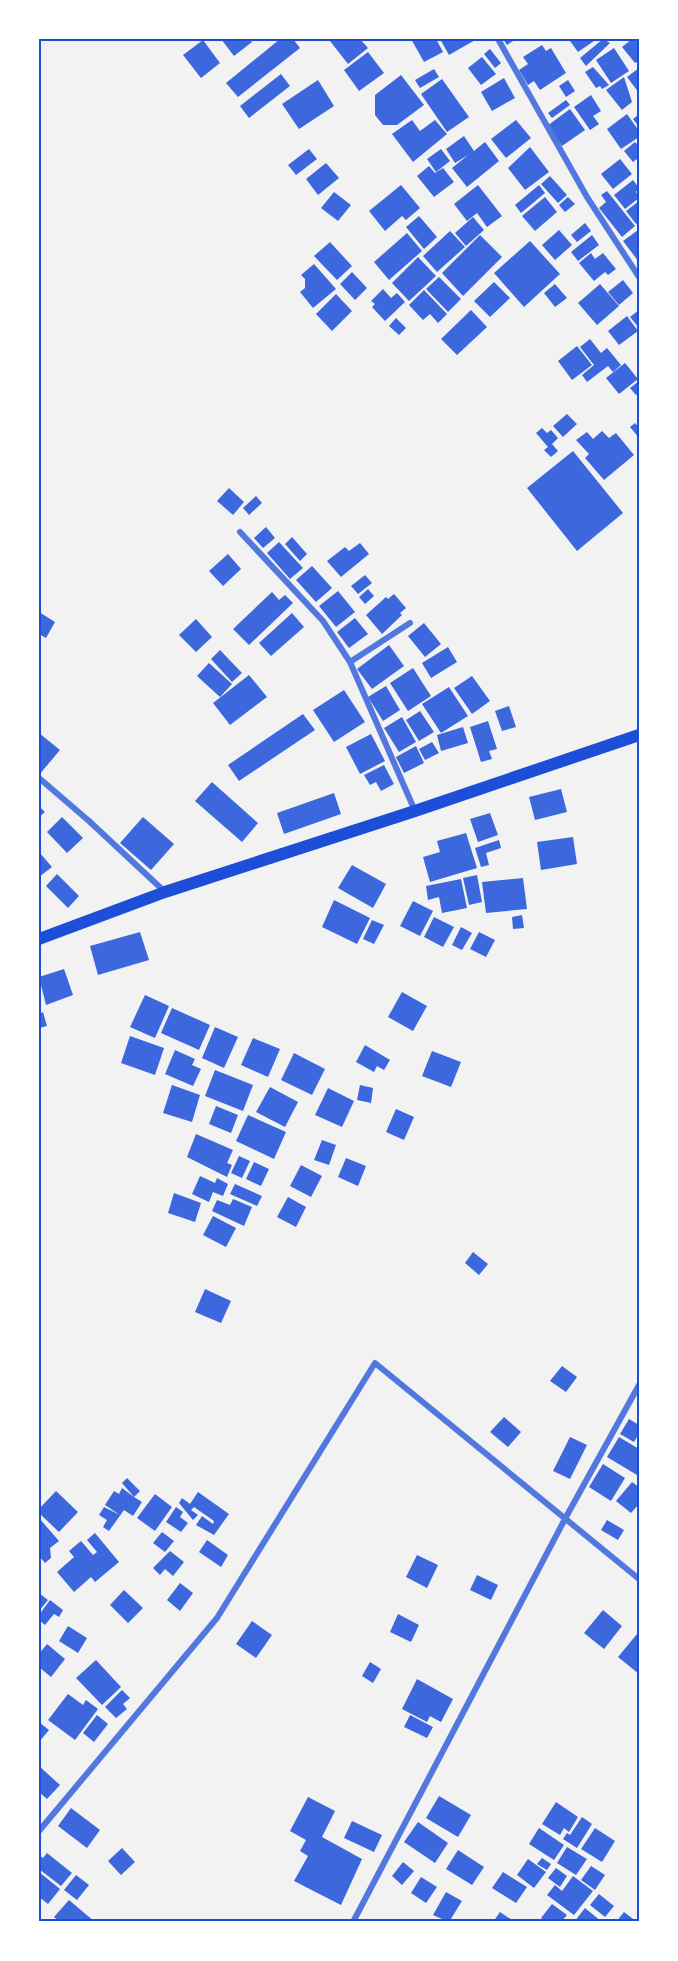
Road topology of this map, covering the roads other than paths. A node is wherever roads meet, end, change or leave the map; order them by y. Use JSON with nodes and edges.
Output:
{"nodes":[{"id":1,"x":498,"y":39,"type":"edge"},
{"id":2,"x":639,"y":278,"type":"edge"},
{"id":3,"x":240,"y":532,"type":"dead end"},
{"id":4,"x":410,"y":622,"type":"dead end"},
{"id":5,"x":350,"y":662,"type":"junction"},
{"id":6,"x":639,"y":735,"type":"edge"},
{"id":7,"x":39,"y":778,"type":"edge"},
{"id":8,"x":415,"y":812,"type":"junction"},
{"id":9,"x":165,"y":892,"type":"junction"},
{"id":10,"x":39,"y":939,"type":"edge"},
{"id":11,"x":639,"y":1385,"type":"edge"},
{"id":12,"x":566,"y":1517,"type":"junction"},
{"id":13,"x":639,"y":1579,"type":"edge"},
{"id":14,"x":39,"y":1831,"type":"edge"},
{"id":15,"x":353,"y":1922,"type":"edge"}],
"edges":[{"from":1,"to":2,"type":"street"},
{"from":3,"to":5,"type":"street"},
{"from":4,"to":5,"type":"street"},
{"from":5,"to":8,"type":"street"},
{"from":6,"to":8,"type":"main road"},
{"from":7,"to":9,"type":"street"},
{"from":8,"to":9,"type":"main road"},
{"from":9,"to":10,"type":"main road"},
{"from":11,"to":12,"type":"street"},
{"from":12,"to":13,"type":"street"},
{"from":12,"to":14,"type":"street"},
{"from":12,"to":15,"type":"street"}]}
